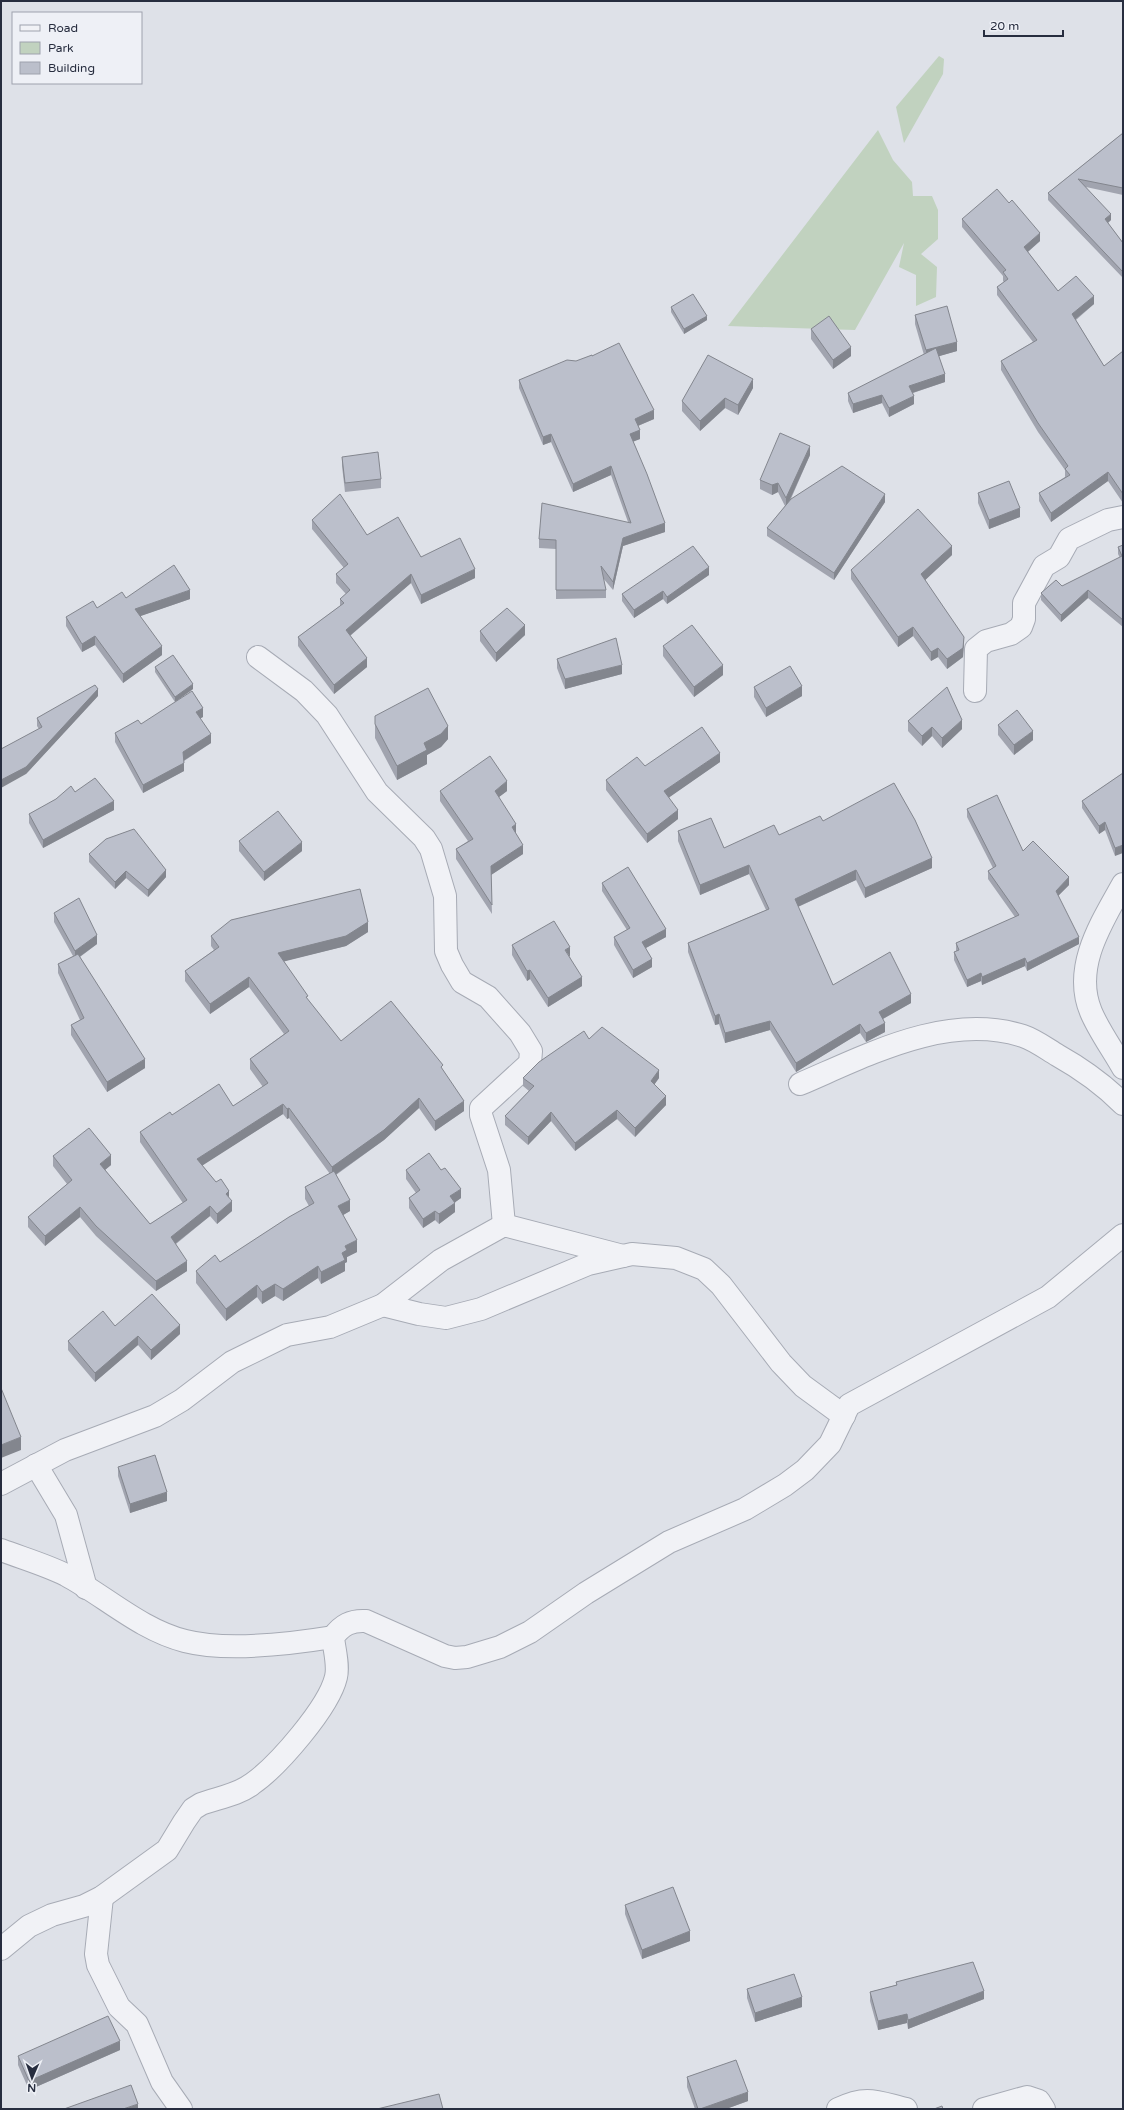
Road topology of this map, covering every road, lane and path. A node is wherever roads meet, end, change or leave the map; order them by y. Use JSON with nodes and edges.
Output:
{"nodes":[{"id":1,"x":1123,"y":517,"type":"edge"},
{"id":2,"x":258,"y":657,"type":"dead end"},
{"id":3,"x":975,"y":691,"type":"dead end"},
{"id":4,"x":1123,"y":884,"type":"edge"},
{"id":5,"x":1123,"y":1068,"type":"edge"},
{"id":6,"x":800,"y":1084,"type":"dead end"},
{"id":7,"x":1123,"y":1104,"type":"edge"},
{"id":8,"x":504,"y":1225,"type":"junction"},
{"id":9,"x":1123,"y":1235,"type":"edge"},
{"id":10,"x":624,"y":1256,"type":"junction"},
{"id":11,"x":383,"y":1305,"type":"junction"},
{"id":12,"x":844,"y":1416,"type":"junction"},
{"id":13,"x":36,"y":1466,"type":"junction"},
{"id":14,"x":1,"y":1484,"type":"edge"},
{"id":15,"x":1,"y":1550,"type":"edge"},
{"id":16,"x":86,"y":1588,"type":"junction"},
{"id":17,"x":333,"y":1637,"type":"junction"},
{"id":18,"x":102,"y":1897,"type":"junction"},
{"id":19,"x":1,"y":1949,"type":"edge"},
{"id":20,"x":181,"y":2109,"type":"edge"},
{"id":21,"x":838,"y":2109,"type":"edge"},
{"id":22,"x":906,"y":2109,"type":"edge"},
{"id":23,"x":984,"y":2109,"type":"edge"},
{"id":24,"x":1044,"y":2109,"type":"edge"}],
"edges":[{"from":1,"to":3,"type":"street"},
{"from":2,"to":8,"type":"street"},
{"from":4,"to":5,"type":"street"},
{"from":6,"to":7,"type":"street"},
{"from":8,"to":10,"type":"street"},
{"from":8,"to":11,"type":"street"},
{"from":9,"to":12,"type":"street"},
{"from":10,"to":11,"type":"street"},
{"from":10,"to":12,"type":"street"},
{"from":11,"to":13,"type":"street"},
{"from":12,"to":17,"type":"street"},
{"from":13,"to":14,"type":"street"},
{"from":13,"to":16,"type":"street"},
{"from":15,"to":16,"type":"street"},
{"from":16,"to":17,"type":"street"},
{"from":17,"to":18,"type":"street"},
{"from":18,"to":19,"type":"street"},
{"from":18,"to":20,"type":"street"},
{"from":21,"to":22,"type":"street"},
{"from":23,"to":24,"type":"street"}]}
